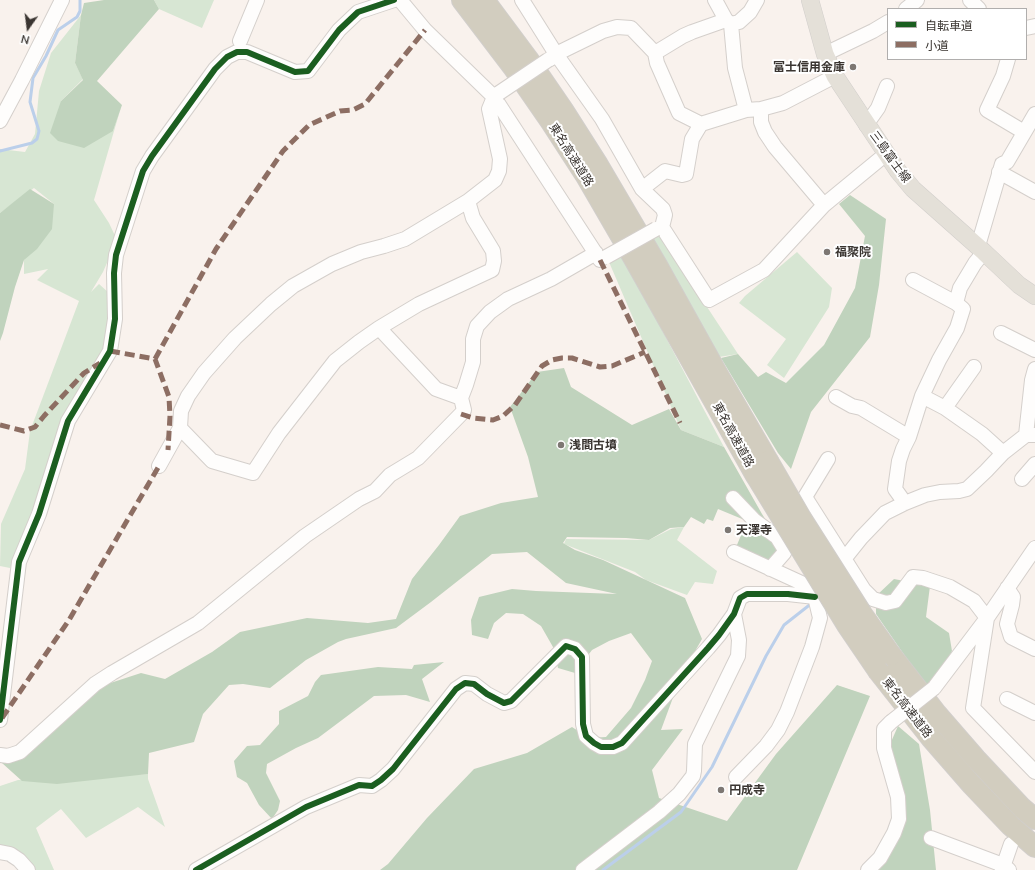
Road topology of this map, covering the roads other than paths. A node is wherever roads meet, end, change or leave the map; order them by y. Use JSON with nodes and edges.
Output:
{"nodes":[{"id":1,"x":62,"y":0,"type":"edge"},
{"id":2,"x":257,"y":0,"type":"edge"},
{"id":3,"x":394,"y":0,"type":"edge"},
{"id":4,"x":400,"y":0,"type":"edge"},
{"id":5,"x":462,"y":0,"type":"edge"},
{"id":6,"x":484,"y":0,"type":"edge"},
{"id":7,"x":522,"y":0,"type":"edge"},
{"id":8,"x":715,"y":0,"type":"edge"},
{"id":9,"x":757,"y":0,"type":"edge"},
{"id":10,"x":810,"y":0,"type":"edge"},
{"id":11,"x":917,"y":0,"type":"edge"},
{"id":12,"x":970,"y":0,"type":"edge"},
{"id":13,"x":907,"y":8,"type":"edge"},
{"id":14,"x":978,"y":8,"type":"edge"},
{"id":15,"x":728,"y":22,"type":"junction"},
{"id":16,"x":887,"y":23,"type":"edge"},
{"id":17,"x":240,"y":40,"type":"dead end"},
{"id":18,"x":655,"y":53,"type":"junction"},
{"id":19,"x":825,"y":54,"type":"junction"},
{"id":20,"x":552,"y":57,"type":"junction"},
{"id":21,"x":1008,"y":60,"type":"edge"},
{"id":22,"x":835,"y":76,"type":"junction"},
{"id":23,"x":887,"y":86,"type":"dead end"},
{"id":24,"x":496,"y":95,"type":"junction"},
{"id":25,"x":760,"y":109,"type":"junction"},
{"id":26,"x":746,"y":110,"type":"junction"},
{"id":27,"x":1035,"y":114,"type":"edge"},
{"id":28,"x":0,"y":121,"type":"edge"},
{"id":29,"x":701,"y":124,"type":"junction"},
{"id":30,"x":866,"y":125,"type":"junction"},
{"id":31,"x":1022,"y":131,"type":"junction"},
{"id":32,"x":886,"y":154,"type":"junction"},
{"id":33,"x":1003,"y":168,"type":"junction"},
{"id":34,"x":642,"y":189,"type":"junction"},
{"id":35,"x":1035,"y":192,"type":"edge"},
{"id":36,"x":468,"y":201,"type":"junction"},
{"id":37,"x":824,"y":205,"type":"junction"},
{"id":38,"x":659,"y":228,"type":"junction"},
{"id":39,"x":981,"y":249,"type":"junction"},
{"id":40,"x":601,"y":255,"type":"junction"},
{"id":41,"x":913,"y":280,"type":"dead end"},
{"id":42,"x":1035,"y":296,"type":"edge"},
{"id":43,"x":956,"y":303,"type":"junction"},
{"id":44,"x":379,"y":328,"type":"junction"},
{"id":45,"x":1001,"y":333,"type":"dead end"},
{"id":46,"x":1035,"y":350,"type":"edge"},
{"id":47,"x":974,"y":367,"type":"dead end"},
{"id":48,"x":1035,"y":369,"type":"edge"},
{"id":49,"x":922,"y":396,"type":"junction"},
{"id":50,"x":836,"y":397,"type":"dead end"},
{"id":51,"x":462,"y":398,"type":"junction"},
{"id":52,"x":945,"y":408,"type":"junction"},
{"id":53,"x":180,"y":428,"type":"junction"},
{"id":54,"x":1030,"y":435,"type":"edge"},
{"id":55,"x":909,"y":437,"type":"junction"},
{"id":56,"x":1003,"y":453,"type":"junction"},
{"id":57,"x":828,"y":459,"type":"dead end"},
{"id":58,"x":1035,"y":464,"type":"edge"},
{"id":59,"x":159,"y":466,"type":"dead end"},
{"id":60,"x":762,"y":468,"type":"junction"},
{"id":61,"x":1022,"y":479,"type":"dead end"},
{"id":62,"x":733,"y":498,"type":"dead end"},
{"id":63,"x":904,"y":503,"type":"junction"},
{"id":64,"x":1035,"y":548,"type":"edge"},
{"id":65,"x":734,"y":552,"type":"dead end"},
{"id":66,"x":845,"y":558,"type":"junction"},
{"id":67,"x":770,"y":569,"type":"junction"},
{"id":68,"x":1007,"y":588,"type":"junction"},
{"id":69,"x":817,"y":594,"type":"junction"},
{"id":70,"x":734,"y":614,"type":"junction"},
{"id":71,"x":987,"y":618,"type":"junction"},
{"id":72,"x":1035,"y":649,"type":"edge"},
{"id":73,"x":1007,"y":699,"type":"dead end"},
{"id":74,"x":1035,"y":713,"type":"edge"},
{"id":75,"x":0,"y":720,"type":"edge"},
{"id":76,"x":0,"y":755,"type":"edge"},
{"id":77,"x":1035,"y":772,"type":"edge"},
{"id":78,"x":736,"y":777,"type":"dead end"},
{"id":79,"x":1035,"y":820,"type":"edge"},
{"id":80,"x":931,"y":838,"type":"dead end"},
{"id":81,"x":1011,"y":844,"type":"dead end"},
{"id":82,"x":1035,"y":847,"type":"edge"},
{"id":83,"x":0,"y":852,"type":"edge"},
{"id":84,"x":1005,"y":868,"type":"edge"},
{"id":85,"x":28,"y":870,"type":"edge"},
{"id":86,"x":196,"y":870,"type":"edge"},
{"id":87,"x":583,"y":870,"type":"edge"},
{"id":88,"x":868,"y":870,"type":"edge"}],
"edges":[{"from":1,"to":28,"type":"street"},
{"from":2,"to":17,"type":"street"},
{"from":3,"to":75,"type":"street"},
{"from":4,"to":24,"type":"street"},
{"from":5,"to":60,"type":"highway","name":"東名高速道路"},
{"from":6,"to":60,"type":"highway","name":"東名高速道路"},
{"from":7,"to":20,"type":"street"},
{"from":8,"to":15,"type":"street"},
{"from":9,"to":15,"type":"street"},
{"from":10,"to":19,"type":"main road","name":"三島富士線"},
{"from":11,"to":13,"type":"street"},
{"from":12,"to":14,"type":"street"},
{"from":15,"to":18,"type":"street"},
{"from":15,"to":26,"type":"street"},
{"from":16,"to":19,"type":"street"},
{"from":18,"to":20,"type":"street"},
{"from":18,"to":29,"type":"street"},
{"from":19,"to":22,"type":"main road","name":"三島富士線"},
{"from":20,"to":24,"type":"street","bridge":true},
{"from":20,"to":34,"type":"street"},
{"from":21,"to":31,"type":"street"},
{"from":22,"to":25,"type":"street"},
{"from":22,"to":30,"type":"main road","name":"三島富士線"},
{"from":23,"to":30,"type":"street"},
{"from":24,"to":36,"type":"street"},
{"from":24,"to":40,"type":"street"},
{"from":25,"to":26,"type":"street"},
{"from":25,"to":37,"type":"street"},
{"from":26,"to":29,"type":"street"},
{"from":27,"to":31,"type":"street"},
{"from":29,"to":34,"type":"street"},
{"from":30,"to":32,"type":"main road","name":"三島富士線"},
{"from":31,"to":33,"type":"street"},
{"from":32,"to":37,"type":"street"},
{"from":32,"to":39,"type":"main road","name":"三島富士線"},
{"from":33,"to":35,"type":"street"},
{"from":33,"to":39,"type":"street"},
{"from":34,"to":38,"type":"street"},
{"from":36,"to":44,"type":"street"},
{"from":36,"to":53,"type":"street"},
{"from":37,"to":38,"type":"street"},
{"from":38,"to":40,"type":"street","bridge":true},
{"from":39,"to":42,"type":"main road","name":"三島富士線"},
{"from":39,"to":43,"type":"street"},
{"from":40,"to":51,"type":"street"},
{"from":41,"to":43,"type":"street"},
{"from":43,"to":49,"type":"street"},
{"from":44,"to":51,"type":"street"},
{"from":44,"to":53,"type":"street"},
{"from":45,"to":46,"type":"street"},
{"from":47,"to":52,"type":"street"},
{"from":48,"to":54,"type":"street"},
{"from":49,"to":52,"type":"street"},
{"from":49,"to":55,"type":"street"},
{"from":50,"to":55,"type":"street"},
{"from":51,"to":76,"type":"street"},
{"from":52,"to":56,"type":"street"},
{"from":53,"to":59,"type":"street"},
{"from":54,"to":56,"type":"street"},
{"from":55,"to":63,"type":"street"},
{"from":56,"to":63,"type":"street"},
{"from":57,"to":66,"type":"street"},
{"from":58,"to":61,"type":"street"},
{"from":60,"to":79,"type":"highway","name":"東名高速道路","bridge":true},
{"from":60,"to":82,"type":"highway","name":"東名高速道路","bridge":true},
{"from":62,"to":67,"type":"street"},
{"from":63,"to":66,"type":"street"},
{"from":64,"to":68,"type":"street"},
{"from":65,"to":67,"type":"street"},
{"from":66,"to":69,"type":"street"},
{"from":66,"to":71,"type":"street"},
{"from":67,"to":69,"type":"street"},
{"from":68,"to":71,"type":"street"},
{"from":68,"to":72,"type":"street"},
{"from":69,"to":70,"type":"street"},
{"from":69,"to":78,"type":"street"},
{"from":70,"to":86,"type":"street"},
{"from":70,"to":87,"type":"street"},
{"from":71,"to":77,"type":"street"},
{"from":71,"to":88,"type":"street","bridge":true},
{"from":73,"to":74,"type":"street"},
{"from":80,"to":84,"type":"street"},
{"from":81,"to":84,"type":"street"},
{"from":83,"to":85,"type":"street"}]}
